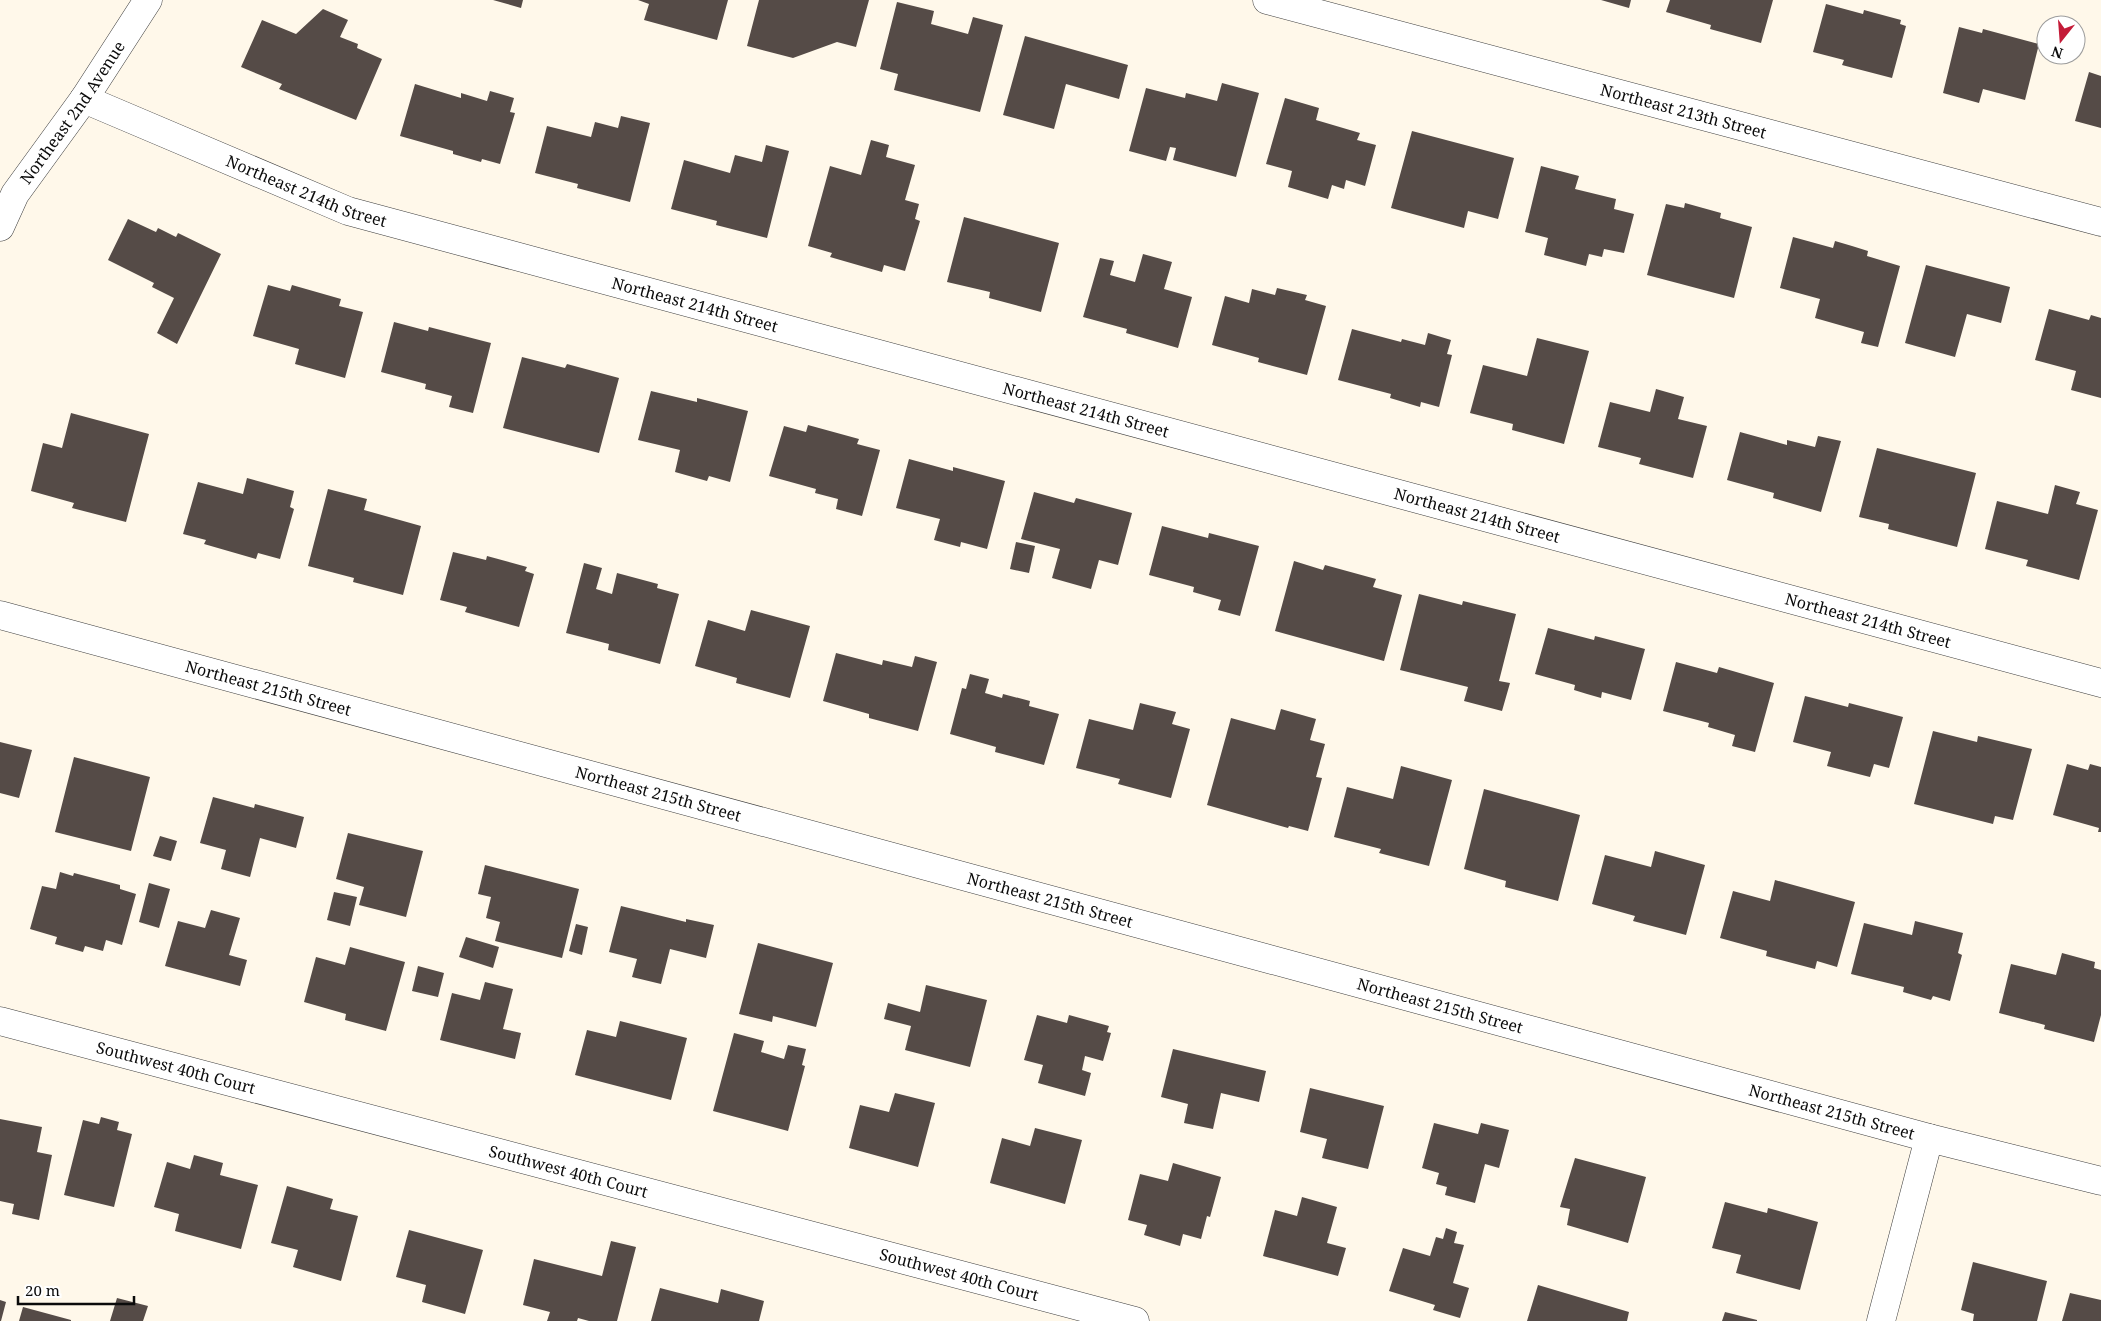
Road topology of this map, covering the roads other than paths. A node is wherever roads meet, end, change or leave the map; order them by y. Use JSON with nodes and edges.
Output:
{"nodes":[{"id":1,"x":148,"y":0,"type":"edge"},
{"id":2,"x":1267,"y":0,"type":"edge"},
{"id":3,"x":84,"y":99,"type":"junction"},
{"id":4,"x":2101,"y":222,"type":"edge"},
{"id":5,"x":0,"y":227,"type":"edge"},
{"id":6,"x":0,"y":615,"type":"edge"},
{"id":7,"x":2101,"y":683,"type":"edge"},
{"id":8,"x":0,"y":1021,"type":"edge"},
{"id":9,"x":1929,"y":1138,"type":"junction"},
{"id":10,"x":2101,"y":1181,"type":"edge"},
{"id":11,"x":1135,"y":1321,"type":"edge"},
{"id":12,"x":1881,"y":1321,"type":"edge"}],
"edges":[{"from":1,"to":3,"type":"street","name":"Northeast 2nd Avenue"},
{"from":2,"to":4,"type":"street","name":"Northeast 213th Street"},
{"from":3,"to":5,"type":"street","name":"Northeast 2nd Avenue"},
{"from":3,"to":7,"type":"street","name":"Northeast 214th Street"},
{"from":6,"to":9,"type":"street","name":"Northeast 215th Street"},
{"from":8,"to":11,"type":"street","name":"Southwest 40th Court"},
{"from":9,"to":10,"type":"street","name":"Northeast 215th Street"},
{"from":9,"to":12,"type":"street"}]}
